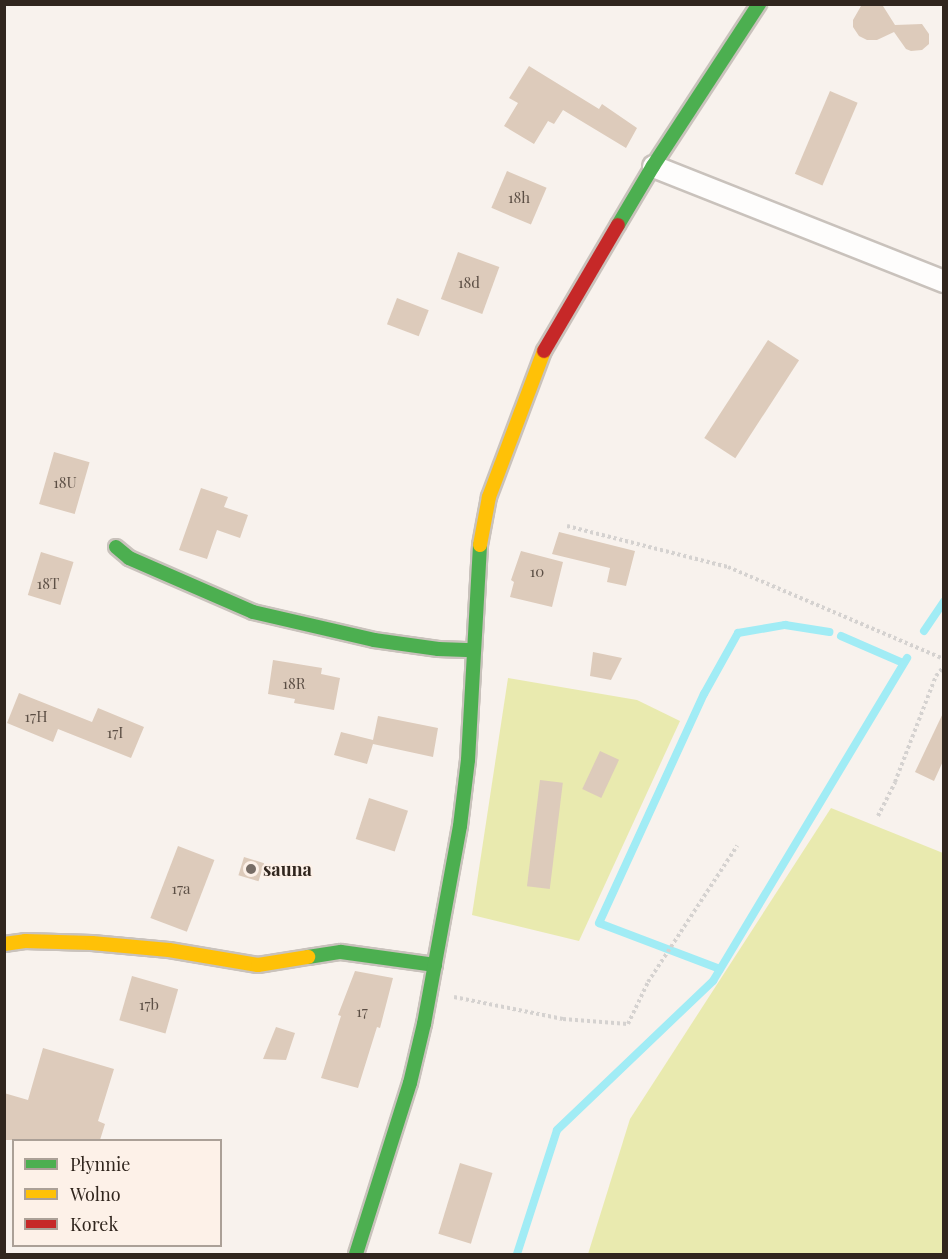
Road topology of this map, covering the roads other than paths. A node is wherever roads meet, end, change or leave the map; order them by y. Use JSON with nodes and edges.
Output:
{"nodes":[{"id":1,"x":759,"y":4,"type":"edge"},
{"id":2,"x":653,"y":166,"type":"junction"},
{"id":3,"x":944,"y":281,"type":"edge"},
{"id":4,"x":116,"y":547,"type":"dead end"},
{"id":5,"x":473,"y":650,"type":"junction"},
{"id":6,"x":4,"y":944,"type":"edge"},
{"id":7,"x":435,"y":965,"type":"junction"},
{"id":8,"x":356,"y":1254,"type":"edge"}],
"edges":[{"from":1,"to":2,"type":"street"},
{"from":2,"to":3,"type":"street"},
{"from":2,"to":5,"type":"street"},
{"from":4,"to":5,"type":"street"},
{"from":5,"to":7,"type":"street"},
{"from":6,"to":7,"type":"street"},
{"from":7,"to":8,"type":"street"}]}
